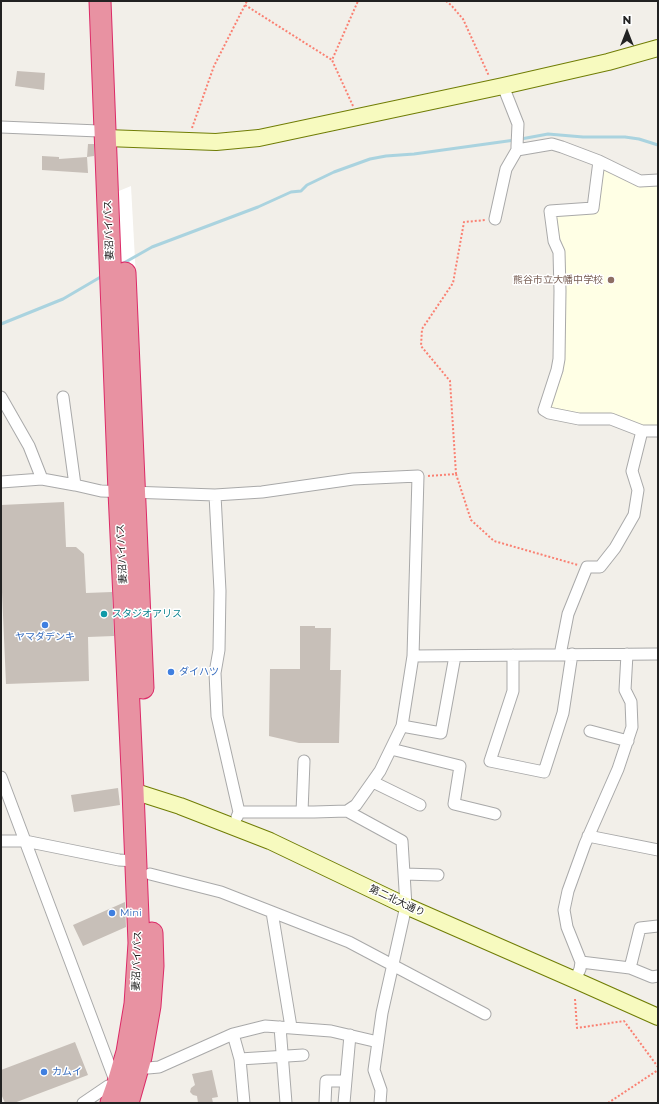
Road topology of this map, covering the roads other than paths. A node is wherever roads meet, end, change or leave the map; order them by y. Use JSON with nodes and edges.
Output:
{"nodes":[{"id":1,"x":100,"y":1,"type":"edge"},
{"id":2,"x":113,"y":1,"type":"edge"},
{"id":3,"x":658,"y":48,"type":"edge"},
{"id":4,"x":498,"y":87,"type":"junction"},
{"id":5,"x":1,"y":127,"type":"edge"},
{"id":6,"x":113,"y":138,"type":"junction"},
{"id":7,"x":517,"y":148,"type":"junction"},
{"id":8,"x":599,"y":161,"type":"junction"},
{"id":9,"x":658,"y":180,"type":"edge"},
{"id":10,"x":495,"y":219,"type":"road end"},
{"id":11,"x":1,"y":397,"type":"edge"},
{"id":12,"x":63,"y":397,"type":"dead end"},
{"id":13,"x":642,"y":431,"type":"junction"},
{"id":14,"x":658,"y":431,"type":"edge"},
{"id":15,"x":42,"y":479,"type":"junction"},
{"id":16,"x":1,"y":482,"type":"edge"},
{"id":17,"x":76,"y":485,"type":"junction"},
{"id":18,"x":127,"y":492,"type":"junction"},
{"id":19,"x":215,"y":495,"type":"junction"},
{"id":20,"x":560,"y":654,"type":"junction"},
{"id":21,"x":572,"y":654,"type":"junction"},
{"id":22,"x":627,"y":654,"type":"junction"},
{"id":23,"x":658,"y":654,"type":"edge"},
{"id":24,"x":513,"y":655,"type":"junction"},
{"id":25,"x":413,"y":656,"type":"junction"},
{"id":26,"x":455,"y":656,"type":"junction"},
{"id":27,"x":402,"y":726,"type":"junction"},
{"id":28,"x":590,"y":731,"type":"dead end"},
{"id":29,"x":628,"y":741,"type":"junction"},
{"id":30,"x":391,"y":749,"type":"junction"},
{"id":31,"x":304,"y":761,"type":"dead end"},
{"id":32,"x":1,"y":777,"type":"edge"},
{"id":33,"x":372,"y":782,"type":"junction"},
{"id":34,"x":140,"y":793,"type":"junction"},
{"id":35,"x":420,"y":806,"type":"dead end"},
{"id":36,"x":347,"y":811,"type":"junction"},
{"id":37,"x":239,"y":812,"type":"junction"},
{"id":38,"x":302,"y":812,"type":"junction"},
{"id":39,"x":495,"y":814,"type":"dead end"},
{"id":40,"x":233,"y":827,"type":"junction"},
{"id":41,"x":588,"y":836,"type":"junction"},
{"id":42,"x":1,"y":841,"type":"edge"},
{"id":43,"x":25,"y":841,"type":"junction"},
{"id":44,"x":658,"y":850,"type":"edge"},
{"id":45,"x":143,"y":867,"type":"junction"},
{"id":46,"x":404,"y":874,"type":"junction"},
{"id":47,"x":438,"y":875,"type":"dead end"},
{"id":48,"x":406,"y":906,"type":"junction"},
{"id":49,"x":272,"y":912,"type":"junction"},
{"id":50,"x":658,"y":926,"type":"edge"},
{"id":51,"x":581,"y":962,"type":"junction"},
{"id":52,"x":393,"y":966,"type":"junction"},
{"id":53,"x":630,"y":968,"type":"junction"},
{"id":54,"x":658,"y":976,"type":"edge"},
{"id":55,"x":575,"y":980,"type":"junction"},
{"id":56,"x":485,"y":1014,"type":"dead end"},
{"id":57,"x":658,"y":1018,"type":"edge"},
{"id":58,"x":285,"y":1027,"type":"junction"},
{"id":59,"x":233,"y":1034,"type":"junction"},
{"id":60,"x":350,"y":1035,"type":"junction"},
{"id":61,"x":378,"y":1042,"type":"junction"},
{"id":62,"x":303,"y":1055,"type":"dead end"},
{"id":63,"x":282,"y":1056,"type":"junction"},
{"id":64,"x":240,"y":1059,"type":"junction"},
{"id":65,"x":139,"y":1066,"type":"junction"},
{"id":66,"x":346,"y":1081,"type":"junction"},
{"id":67,"x":120,"y":1099,"type":"edge"},
{"id":68,"x":84,"y":1103,"type":"edge"},
{"id":69,"x":244,"y":1103,"type":"edge"},
{"id":70,"x":286,"y":1103,"type":"edge"},
{"id":71,"x":325,"y":1103,"type":"edge"},
{"id":72,"x":344,"y":1103,"type":"edge"},
{"id":73,"x":380,"y":1103,"type":"edge"}],
"edges":[{"from":1,"to":6,"type":"highway","name":"妻沼バイパス"},
{"from":2,"to":6,"type":"highway","name":"妻沼バイパス"},
{"from":3,"to":4,"type":"street"},
{"from":4,"to":6,"type":"street"},
{"from":4,"to":7,"type":"street"},
{"from":5,"to":6,"type":"street"},
{"from":6,"to":18,"type":"highway","name":"妻沼バイパス"},
{"from":7,"to":8,"type":"street"},
{"from":7,"to":10,"type":"street"},
{"from":8,"to":9,"type":"street"},
{"from":8,"to":13,"type":"street"},
{"from":11,"to":15,"type":"street"},
{"from":12,"to":17,"type":"street"},
{"from":13,"to":14,"type":"street"},
{"from":13,"to":20,"type":"street"},
{"from":15,"to":16,"type":"street"},
{"from":15,"to":17,"type":"street"},
{"from":17,"to":18,"type":"street"},
{"from":18,"to":19,"type":"street"},
{"from":18,"to":34,"type":"highway","name":"妻沼バイパス"},
{"from":19,"to":25,"type":"street"},
{"from":19,"to":37,"type":"street"},
{"from":20,"to":21,"type":"street"},
{"from":20,"to":24,"type":"street"},
{"from":21,"to":22,"type":"street"},
{"from":21,"to":24,"type":"street"},
{"from":22,"to":23,"type":"street"},
{"from":22,"to":29,"type":"street"},
{"from":24,"to":26,"type":"street"},
{"from":25,"to":26,"type":"street"},
{"from":25,"to":27,"type":"street"},
{"from":26,"to":27,"type":"street"},
{"from":27,"to":30,"type":"street"},
{"from":28,"to":29,"type":"street"},
{"from":29,"to":41,"type":"street"},
{"from":30,"to":33,"type":"street"},
{"from":30,"to":39,"type":"street"},
{"from":31,"to":38,"type":"street"},
{"from":32,"to":43,"type":"street"},
{"from":33,"to":35,"type":"street"},
{"from":33,"to":36,"type":"street"},
{"from":34,"to":40,"type":"street","name":"第二北大通り"},
{"from":34,"to":45,"type":"highway","name":"妻沼バイパス"},
{"from":36,"to":38,"type":"street"},
{"from":36,"to":46,"type":"street"},
{"from":37,"to":38,"type":"street"},
{"from":37,"to":40,"type":"street"},
{"from":40,"to":48,"type":"street","name":"第二北大通り"},
{"from":41,"to":44,"type":"street"},
{"from":41,"to":51,"type":"street"},
{"from":42,"to":43,"type":"street"},
{"from":43,"to":45,"type":"street"},
{"from":43,"to":67,"type":"street"},
{"from":45,"to":49,"type":"street"},
{"from":45,"to":65,"type":"highway","name":"妻沼バイパス"},
{"from":45,"to":67,"type":"highway","name":"妻沼バイパス"},
{"from":46,"to":47,"type":"street"},
{"from":46,"to":48,"type":"street"},
{"from":48,"to":52,"type":"street"},
{"from":48,"to":55,"type":"street","name":"第二北大通り"},
{"from":49,"to":52,"type":"street"},
{"from":49,"to":58,"type":"street"},
{"from":50,"to":53,"type":"street"},
{"from":51,"to":53,"type":"street"},
{"from":51,"to":55,"type":"street"},
{"from":52,"to":56,"type":"street"},
{"from":52,"to":61,"type":"street"},
{"from":53,"to":54,"type":"street"},
{"from":55,"to":57,"type":"street","name":"第二北大通り"},
{"from":58,"to":59,"type":"street"},
{"from":58,"to":60,"type":"street"},
{"from":58,"to":63,"type":"street"},
{"from":59,"to":64,"type":"street"},
{"from":59,"to":65,"type":"street"},
{"from":60,"to":61,"type":"street"},
{"from":60,"to":66,"type":"street"},
{"from":61,"to":73,"type":"street"},
{"from":62,"to":63,"type":"street"},
{"from":63,"to":64,"type":"street"},
{"from":63,"to":70,"type":"street"},
{"from":64,"to":69,"type":"street"},
{"from":65,"to":67,"type":"highway","name":"妻沼バイパス"},
{"from":66,"to":71,"type":"street"},
{"from":66,"to":72,"type":"street"},
{"from":67,"to":68,"type":"street"}]}
